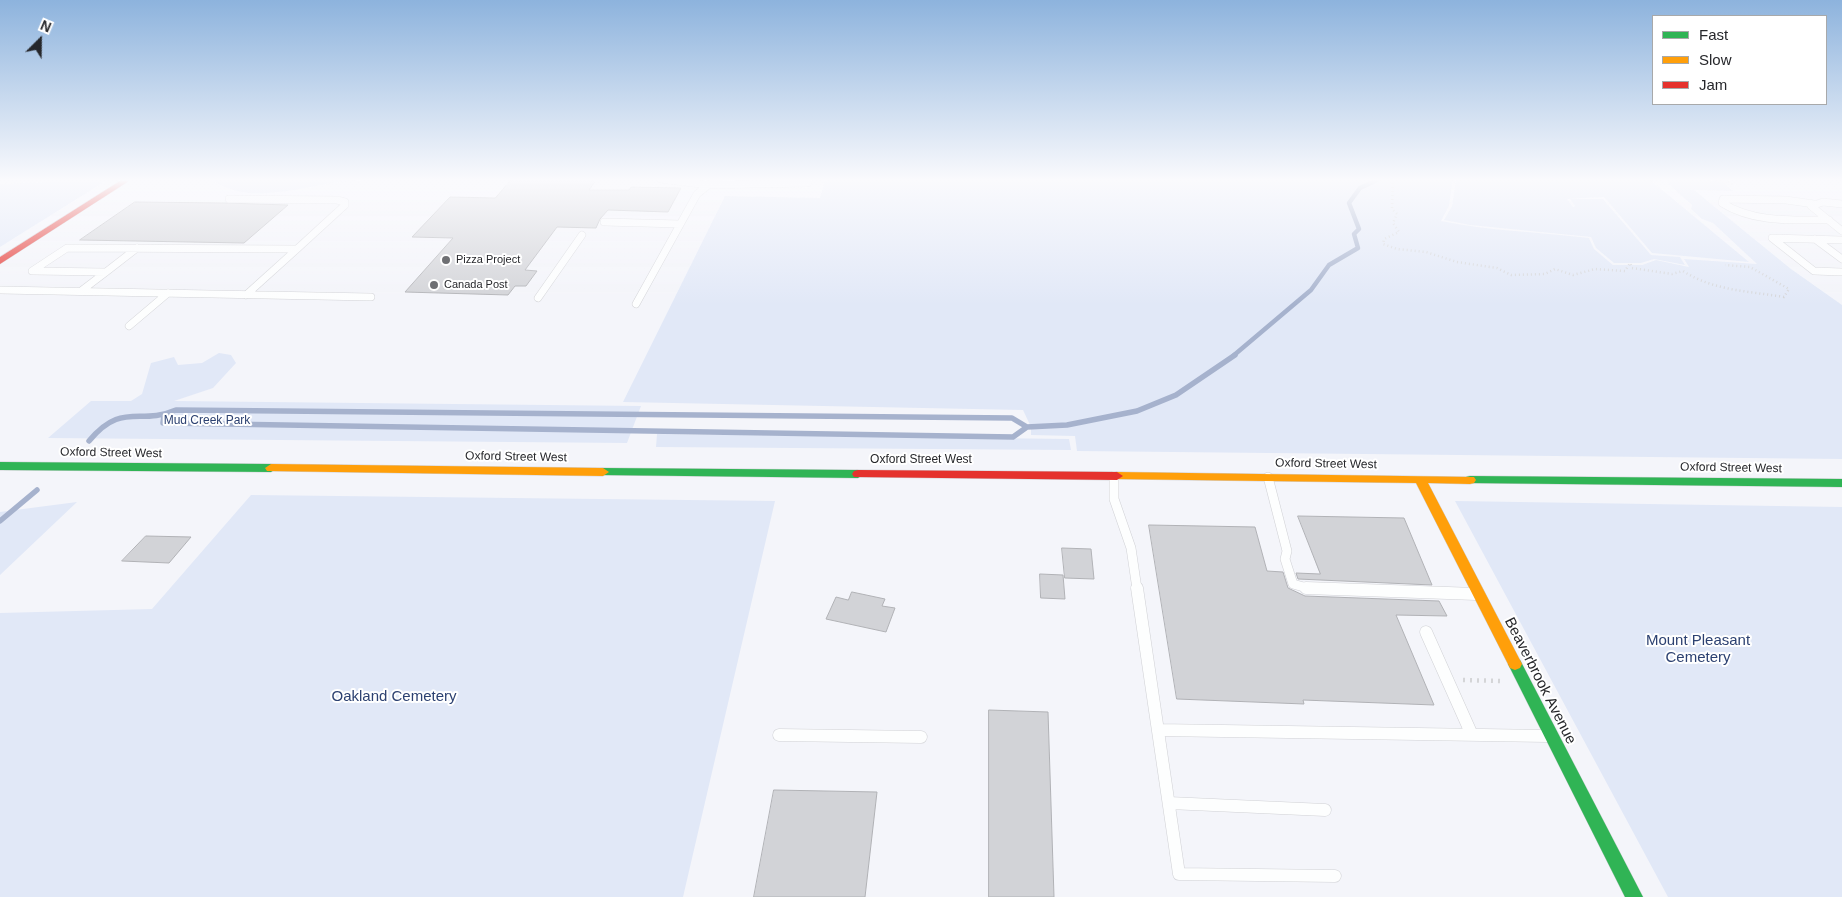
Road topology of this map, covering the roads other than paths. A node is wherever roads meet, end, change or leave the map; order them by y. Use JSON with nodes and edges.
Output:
{"nodes":[{"id":1,"x":63,"y":221,"type":"edge"},
{"id":2,"x":328,"y":221,"type":"edge"},
{"id":3,"x":682,"y":221,"type":"edge"},
{"id":4,"x":1830,"y":221,"type":"edge"},
{"id":5,"x":604,"y":222,"type":"dead end"},
{"id":6,"x":680,"y":224,"type":"junction"},
{"id":7,"x":1842,"y":231,"type":"edge"},
{"id":8,"x":582,"y":235,"type":"dead end"},
{"id":9,"x":1814,"y":239,"type":"junction"},
{"id":10,"x":1842,"y":240,"type":"edge"},
{"id":11,"x":137,"y":248,"type":"junction"},
{"id":12,"x":297,"y":249,"type":"junction"},
{"id":13,"x":1842,"y":259,"type":"edge"},
{"id":14,"x":0,"y":261,"type":"edge"},
{"id":15,"x":106,"y":272,"type":"junction"},
{"id":16,"x":1842,"y":272,"type":"edge"},
{"id":17,"x":0,"y":290,"type":"edge"},
{"id":18,"x":81,"y":292,"type":"junction"},
{"id":19,"x":168,"y":293,"type":"junction"},
{"id":20,"x":246,"y":295,"type":"junction"},
{"id":21,"x":371,"y":297,"type":"dead end"},
{"id":22,"x":538,"y":298,"type":"dead end"},
{"id":23,"x":636,"y":304,"type":"dead end"},
{"id":24,"x":129,"y":326,"type":"dead end"},
{"id":25,"x":0,"y":466,"type":"edge"},
{"id":26,"x":1114,"y":476,"type":"junction"},
{"id":27,"x":1268,"y":477,"type":"junction"},
{"id":28,"x":1420,"y":479,"type":"junction"},
{"id":29,"x":1842,"y":483,"type":"edge"},
{"id":30,"x":1479,"y":594,"type":"junction"},
{"id":31,"x":1426,"y":632,"type":"dead end"},
{"id":32,"x":1158,"y":730,"type":"junction"},
{"id":33,"x":779,"y":735,"type":"dead end"},
{"id":34,"x":1472,"y":735,"type":"junction"},
{"id":35,"x":1552,"y":736,"type":"junction"},
{"id":36,"x":921,"y":737,"type":"dead end"},
{"id":37,"x":1169,"y":803,"type":"junction"},
{"id":38,"x":1325,"y":810,"type":"dead end"},
{"id":39,"x":1335,"y":876,"type":"dead end"},
{"id":40,"x":1634,"y":897,"type":"edge"}],
"edges":[{"from":1,"to":14,"type":"main road"},
{"from":2,"to":12,"type":"lane"},
{"from":3,"to":6,"type":"lane"},
{"from":4,"to":7,"type":"lane"},
{"from":5,"to":6,"type":"lane"},
{"from":6,"to":23,"type":"lane"},
{"from":8,"to":22,"type":"lane"},
{"from":9,"to":10,"type":"lane"},
{"from":9,"to":13,"type":"lane"},
{"from":9,"to":16,"type":"lane"},
{"from":11,"to":12,"type":"lane"},
{"from":11,"to":15,"type":"lane"},
{"from":11,"to":15,"type":"lane"},
{"from":12,"to":20,"type":"lane"},
{"from":15,"to":18,"type":"lane"},
{"from":17,"to":18,"type":"lane"},
{"from":18,"to":19,"type":"lane"},
{"from":19,"to":20,"type":"lane"},
{"from":19,"to":24,"type":"lane"},
{"from":20,"to":21,"type":"lane"},
{"from":25,"to":26,"type":"main road","name":"Oxford Street West"},
{"from":26,"to":27,"type":"main road","name":"Oxford Street West"},
{"from":26,"to":32,"type":"lane"},
{"from":27,"to":28,"type":"main road","name":"Oxford Street West"},
{"from":27,"to":30,"type":"lane"},
{"from":28,"to":29,"type":"main road","name":"Oxford Street West"},
{"from":28,"to":30,"type":"main road","name":"Beaverbrook Avenue"},
{"from":30,"to":35,"type":"main road","name":"Beaverbrook Avenue"},
{"from":31,"to":34,"type":"lane"},
{"from":32,"to":34,"type":"lane"},
{"from":32,"to":37,"type":"lane"},
{"from":33,"to":36,"type":"lane"},
{"from":34,"to":35,"type":"lane"},
{"from":35,"to":40,"type":"main road","name":"Beaverbrook Avenue"},
{"from":37,"to":38,"type":"lane"},
{"from":37,"to":39,"type":"lane"}]}
